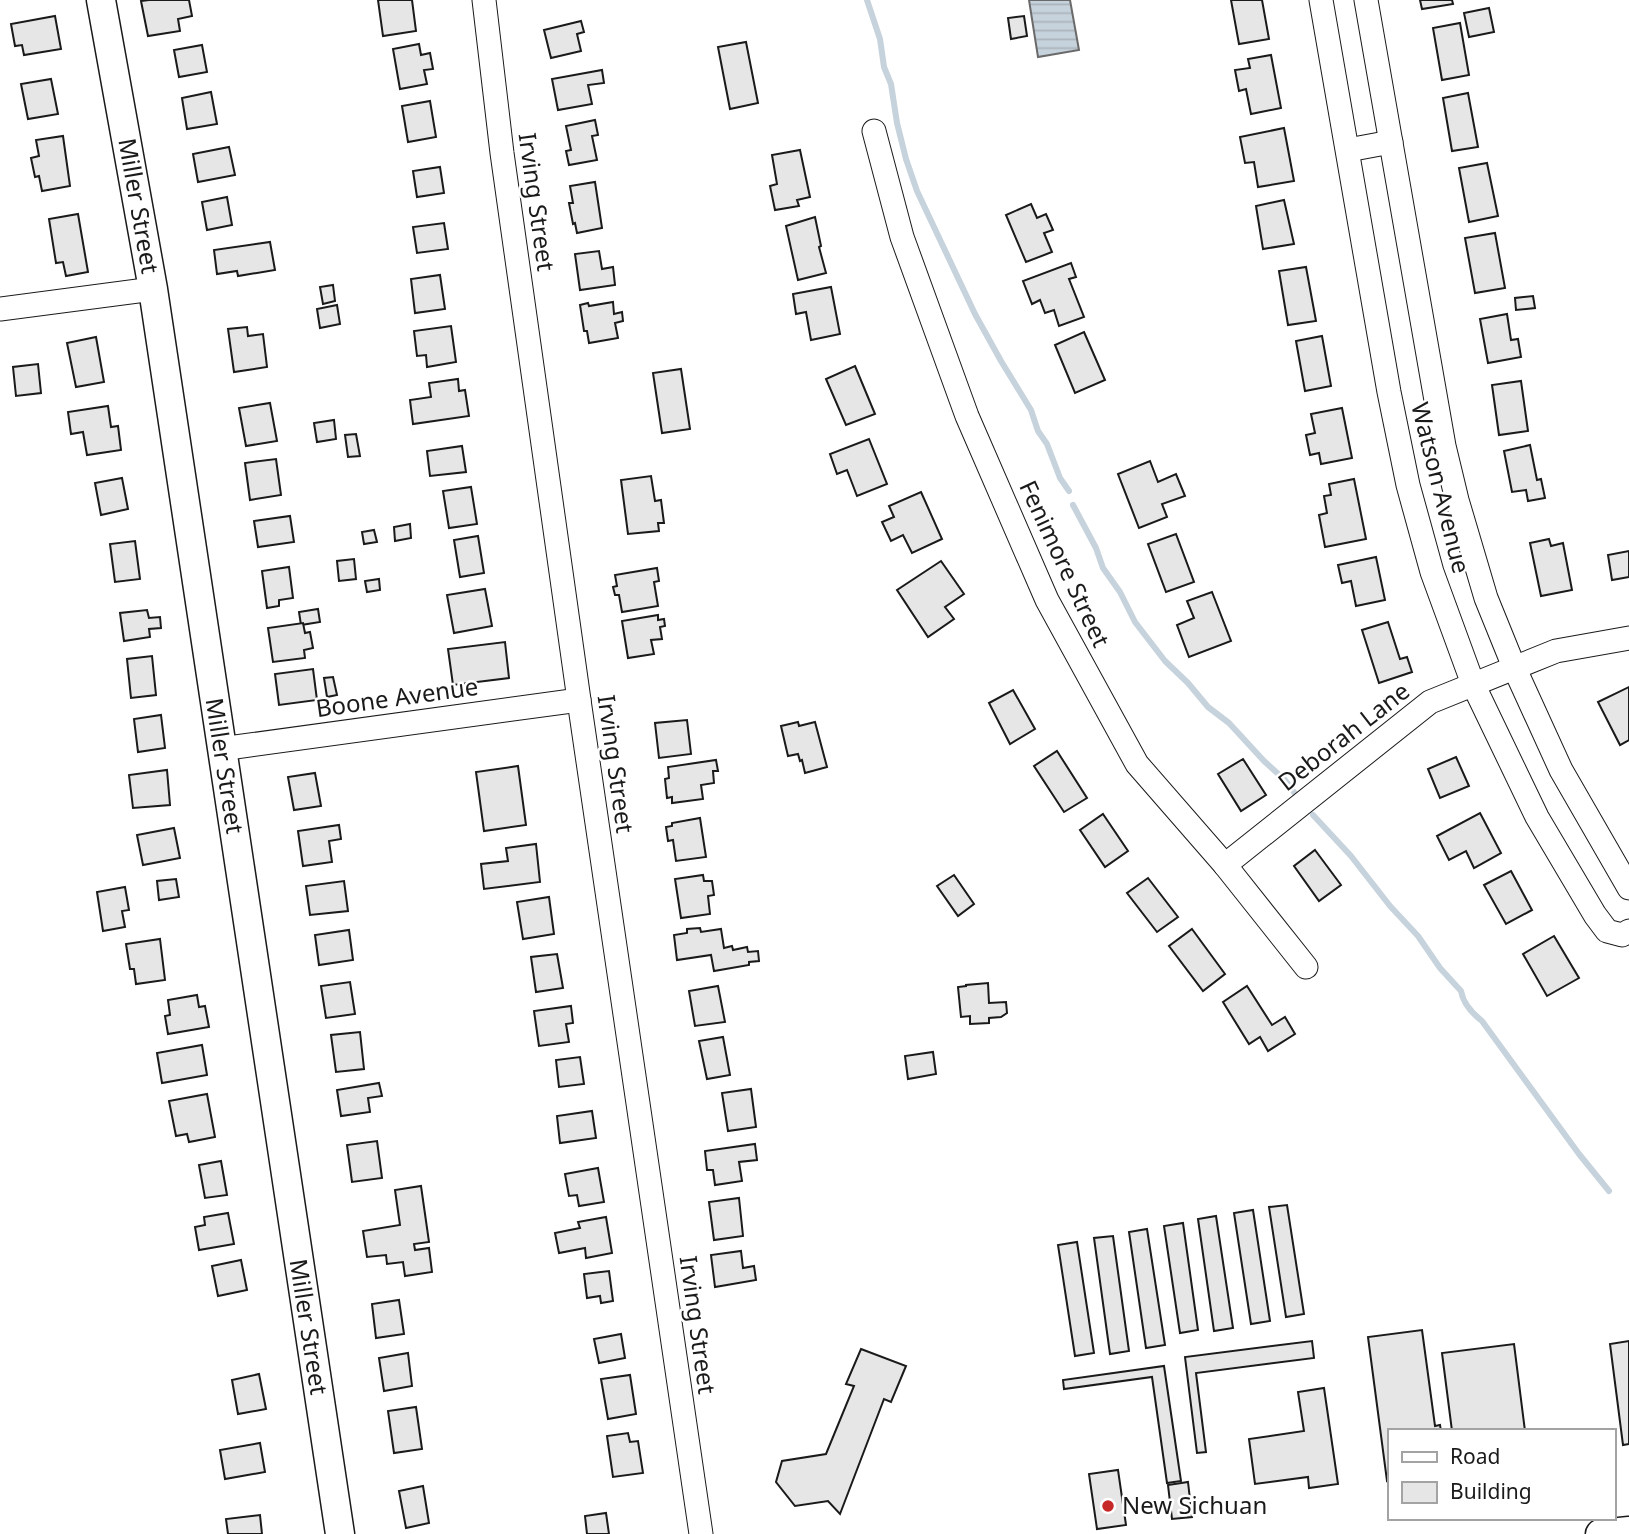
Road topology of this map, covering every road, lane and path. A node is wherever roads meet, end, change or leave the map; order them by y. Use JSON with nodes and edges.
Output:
{"nodes":[{"id":1,"x":101,"y":0,"type":"edge"},
{"id":2,"x":484,"y":0,"type":"edge"},
{"id":3,"x":1321,"y":0,"type":"edge"},
{"id":4,"x":1366,"y":0,"type":"edge"},
{"id":5,"x":873,"y":131,"type":"dead end"},
{"id":6,"x":1391,"y":142,"type":"junction"},
{"id":7,"x":1348,"y":150,"type":"junction"},
{"id":8,"x":153,"y":289,"type":"junction"},
{"id":9,"x":0,"y":309,"type":"edge"},
{"id":10,"x":1629,"y":638,"type":"edge"},
{"id":11,"x":1514,"y":667,"type":"junction"},
{"id":12,"x":1473,"y":684,"type":"junction"},
{"id":13,"x":579,"y":700,"type":"junction"},
{"id":14,"x":221,"y":749,"type":"junction"},
{"id":15,"x":1225,"y":865,"type":"junction"},
{"id":16,"x":1629,"y":888,"type":"edge"},
{"id":17,"x":1629,"y":931,"type":"edge"},
{"id":18,"x":1306,"y":967,"type":"dead end"},
{"id":19,"x":1629,"y":1531,"type":"edge"},
{"id":20,"x":340,"y":1534,"type":"edge"},
{"id":21,"x":701,"y":1534,"type":"edge"},
{"id":22,"x":1600,"y":1534,"type":"edge"},
{"id":23,"x":1623,"y":1534,"type":"edge"}],
"edges":[{"from":1,"to":8,"type":"main road","name":"Miller Street"},
{"from":2,"to":13,"type":"street","name":"Irving Street"},
{"from":3,"to":7,"type":"street","name":"Watson Avenue"},
{"from":4,"to":6,"type":"street","name":"Watson Avenue"},
{"from":5,"to":15,"type":"street","name":"Fenimore Street"},
{"from":6,"to":7,"type":"street"},
{"from":6,"to":11,"type":"street","name":"Watson Avenue"},
{"from":7,"to":12,"type":"street","name":"Watson Avenue"},
{"from":8,"to":9,"type":"street"},
{"from":8,"to":14,"type":"main road","name":"Miller Street"},
{"from":10,"to":11,"type":"street","name":"Deborah Lane"},
{"from":11,"to":12,"type":"street","name":"Deborah Lane"},
{"from":11,"to":16,"type":"street","name":"Watson Avenue"},
{"from":12,"to":15,"type":"street","name":"Deborah Lane"},
{"from":12,"to":17,"type":"street","name":"Watson Avenue"},
{"from":13,"to":14,"type":"street","name":"Boone Avenue"},
{"from":13,"to":21,"type":"street","name":"Irving Street"},
{"from":14,"to":20,"type":"main road","name":"Miller Street"},
{"from":15,"to":18,"type":"street","name":"Fenimore Street"},
{"from":19,"to":22,"type":"main road"},
{"from":19,"to":23,"type":"main road"}]}
